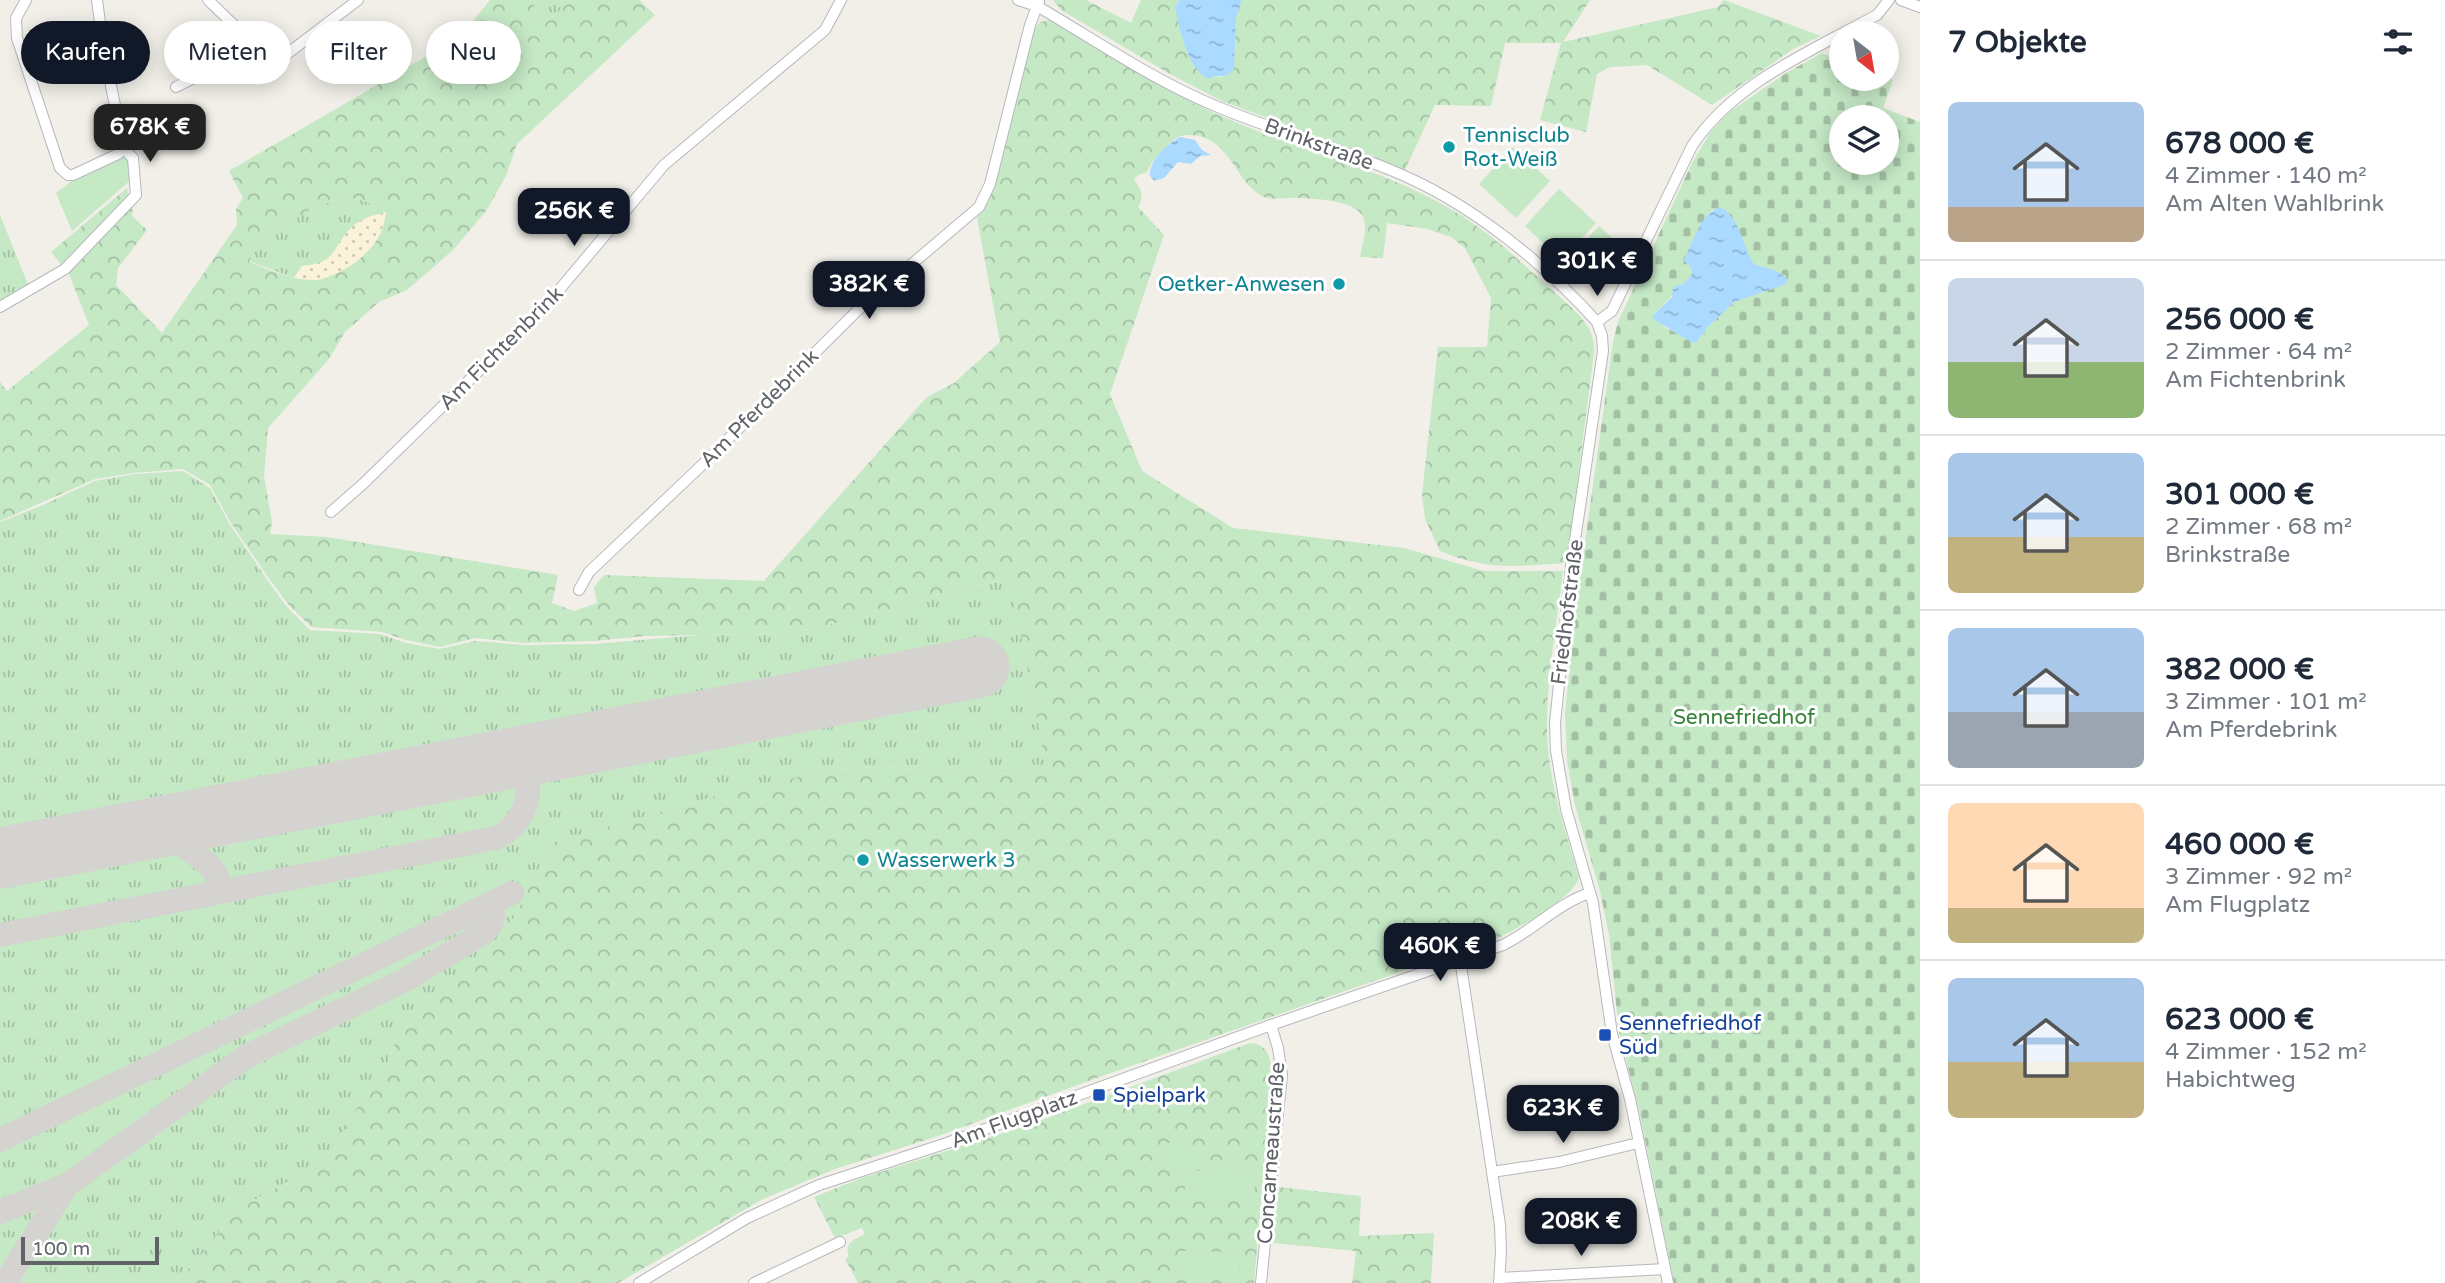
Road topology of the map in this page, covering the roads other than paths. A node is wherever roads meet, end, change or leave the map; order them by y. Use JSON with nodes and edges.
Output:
{"nodes":[{"id":1,"x":26,"y":0,"type":"edge"},
{"id":2,"x":97,"y":0,"type":"edge"},
{"id":3,"x":208,"y":0,"type":"edge"},
{"id":4,"x":358,"y":0,"type":"edge"},
{"id":5,"x":841,"y":0,"type":"edge"},
{"id":6,"x":1018,"y":0,"type":"edge"},
{"id":7,"x":1889,"y":0,"type":"edge"},
{"id":8,"x":1907,"y":1,"type":"edge"},
{"id":9,"x":1038,"y":3,"type":"edge"},
{"id":10,"x":1920,"y":7,"type":"edge"},
{"id":11,"x":230,"y":21,"type":"edge"},
{"id":12,"x":1866,"y":21,"type":"edge"},
{"id":13,"x":1829,"y":41,"type":"edge"},
{"id":14,"x":291,"y":52,"type":"edge"},
{"id":15,"x":182,"y":84,"type":"edge"},
{"id":16,"x":176,"y":87,"type":"dead end"},
{"id":17,"x":124,"y":149,"type":"junction"},
{"id":18,"x":0,"y":307,"type":"edge"},
{"id":19,"x":1597,"y":322,"type":"junction"},
{"id":20,"x":331,"y":512,"type":"dead end"},
{"id":21,"x":579,"y":590,"type":"dead end"},
{"id":22,"x":1590,"y":892,"type":"junction"},
{"id":23,"x":1460,"y":959,"type":"junction"},
{"id":24,"x":1270,"y":1025,"type":"junction"},
{"id":25,"x":1638,"y":1143,"type":"junction"},
{"id":26,"x":1492,"y":1171,"type":"junction"},
{"id":27,"x":840,"y":1242,"type":"dead end"},
{"id":28,"x":1665,"y":1269,"type":"junction"},
{"id":29,"x":1499,"y":1281,"type":"edge"},
{"id":30,"x":639,"y":1283,"type":"edge"},
{"id":31,"x":754,"y":1283,"type":"edge"},
{"id":32,"x":1261,"y":1283,"type":"edge"},
{"id":33,"x":1668,"y":1283,"type":"edge"}],
"edges":[{"from":1,"to":17,"type":"street"},
{"from":2,"to":17,"type":"street"},
{"from":3,"to":11,"type":"street"},
{"from":4,"to":14,"type":"street"},
{"from":5,"to":20,"type":"street","name":"Am Fichtenbrink"},
{"from":6,"to":9,"type":"street","name":"Brinkstraße"},
{"from":7,"to":12,"type":"street"},
{"from":8,"to":10,"type":"street"},
{"from":9,"to":19,"type":"street","name":"Brinkstraße"},
{"from":9,"to":21,"type":"street","name":"Am Pferdebrink"},
{"from":13,"to":19,"type":"street"},
{"from":15,"to":16,"type":"street"},
{"from":17,"to":18,"type":"street"},
{"from":19,"to":22,"type":"street","name":"Friedhofstraße"},
{"from":22,"to":23,"type":"street","name":"Am Flugplatz"},
{"from":22,"to":25,"type":"street","name":"Friedhofstraße"},
{"from":23,"to":24,"type":"street","name":"Am Flugplatz"},
{"from":23,"to":26,"type":"street"},
{"from":24,"to":30,"type":"street","name":"Am Flugplatz"},
{"from":24,"to":32,"type":"street","name":"Concarneaustraße"},
{"from":25,"to":26,"type":"street"},
{"from":25,"to":28,"type":"street","name":"Friedhofstraße"},
{"from":26,"to":29,"type":"street"},
{"from":27,"to":31,"type":"street"},
{"from":28,"to":29,"type":"street"},
{"from":28,"to":33,"type":"street","name":"Friedhofstraße"}]}
